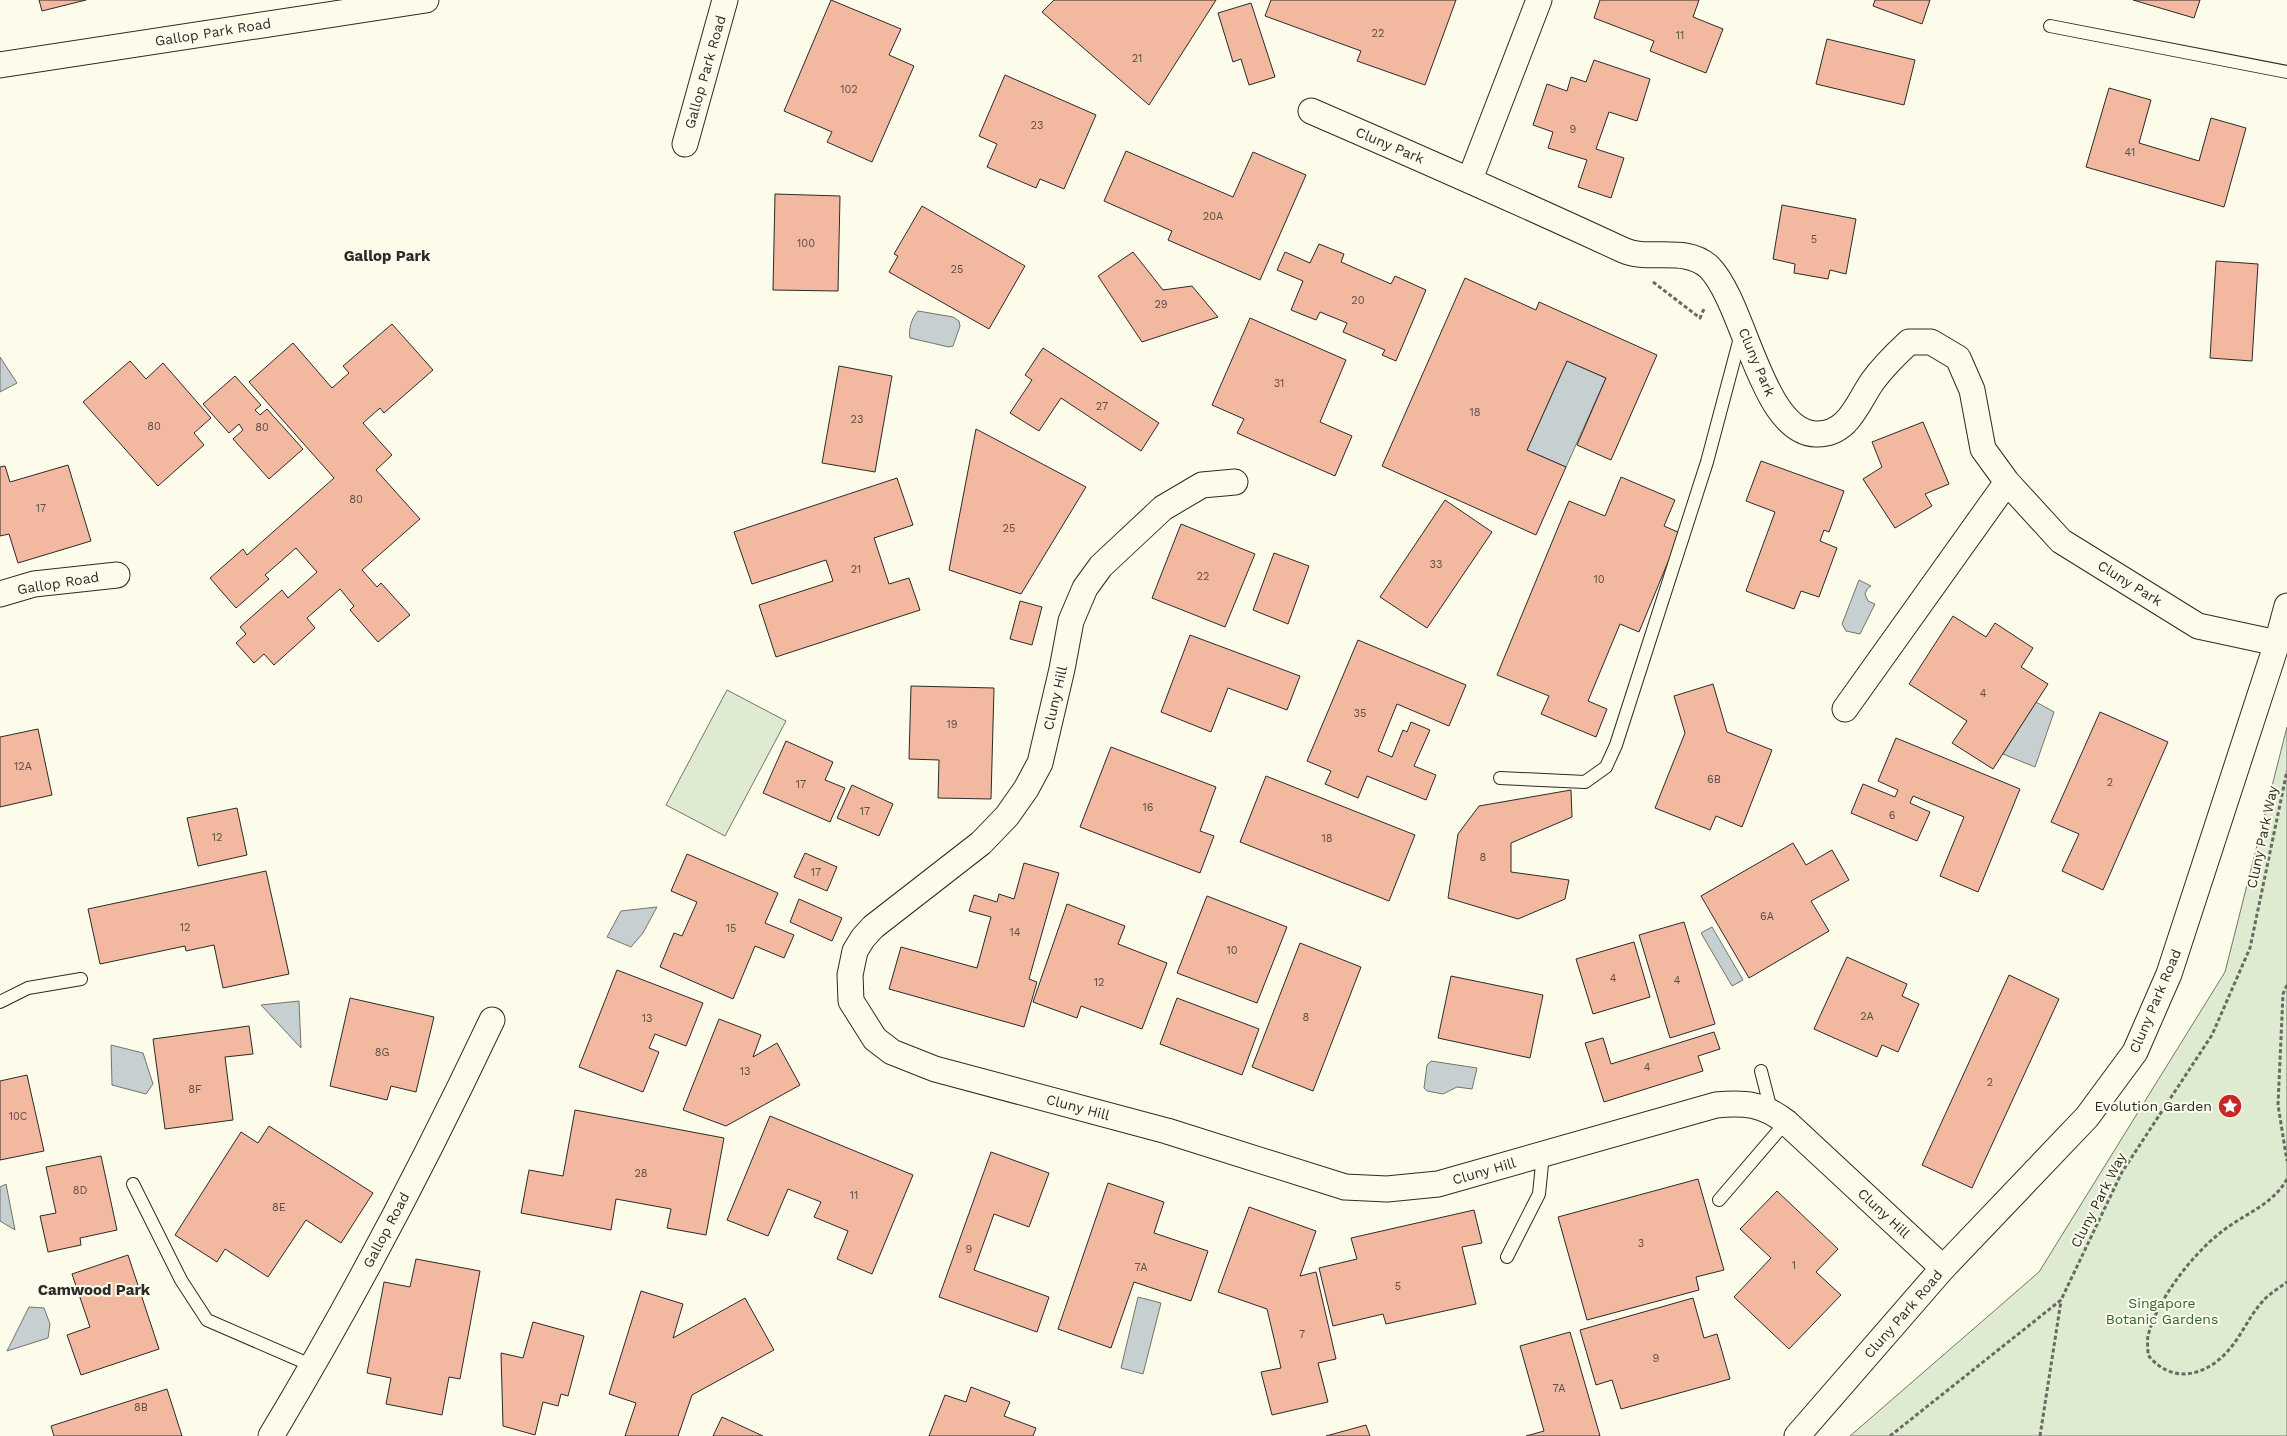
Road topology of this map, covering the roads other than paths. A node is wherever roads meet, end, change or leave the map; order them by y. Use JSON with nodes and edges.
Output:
{"nodes":[{"id":1,"x":426,"y":0,"type":"edge"},
{"id":2,"x":725,"y":0,"type":"edge"},
{"id":3,"x":1539,"y":0,"type":"edge"},
{"id":4,"x":2050,"y":26,"type":"dead end"},
{"id":5,"x":0,"y":65,"type":"edge"},
{"id":6,"x":2287,"y":72,"type":"edge"},
{"id":7,"x":1311,"y":111,"type":"dead end"},
{"id":8,"x":685,"y":144,"type":"dead end"},
{"id":9,"x":1470,"y":179,"type":"junction"},
{"id":10,"x":1743,"y":329,"type":"junction"},
{"id":11,"x":1236,"y":482,"type":"dead end"},
{"id":12,"x":2007,"y":482,"type":"junction"},
{"id":13,"x":117,"y":574,"type":"dead end"},
{"id":14,"x":0,"y":594,"type":"edge"},
{"id":15,"x":2287,"y":606,"type":"edge"},
{"id":16,"x":2277,"y":643,"type":"junction"},
{"id":17,"x":1845,"y":709,"type":"dead end"},
{"id":18,"x":1500,"y":778,"type":"dead end"},
{"id":19,"x":81,"y":979,"type":"dead end"},
{"id":20,"x":0,"y":1002,"type":"edge"},
{"id":21,"x":492,"y":1020,"type":"dead end"},
{"id":22,"x":1761,"y":1071,"type":"dead end"},
{"id":23,"x":1778,"y":1116,"type":"junction"},
{"id":24,"x":1543,"y":1154,"type":"junction"},
{"id":25,"x":133,"y":1184,"type":"dead end"},
{"id":26,"x":1719,"y":1200,"type":"dead end"},
{"id":27,"x":1506,"y":1257,"type":"dead end"},
{"id":28,"x":1943,"y":1268,"type":"junction"},
{"id":29,"x":313,"y":1366,"type":"junction"},
{"id":30,"x":271,"y":1436,"type":"edge"},
{"id":31,"x":1797,"y":1436,"type":"edge"}],
"edges":[{"from":1,"to":5,"type":"street","name":"Gallop Park Road"},
{"from":2,"to":8,"type":"street","name":"Gallop Park Road"},
{"from":3,"to":9,"type":"street"},
{"from":4,"to":6,"type":"lane"},
{"from":7,"to":9,"type":"street","name":"Cluny Park"},
{"from":9,"to":10,"type":"street","name":"Cluny Park"},
{"from":10,"to":12,"type":"street","name":"Cluny Park"},
{"from":10,"to":18,"type":"lane"},
{"from":11,"to":24,"type":"street","name":"Cluny Hill"},
{"from":12,"to":16,"type":"street","name":"Cluny Park"},
{"from":12,"to":17,"type":"street"},
{"from":13,"to":14,"type":"street","name":"Gallop Road"},
{"from":15,"to":16,"type":"street","name":"Cluny Park Road"},
{"from":16,"to":28,"type":"street","name":"Cluny Park Road"},
{"from":19,"to":20,"type":"lane"},
{"from":21,"to":29,"type":"street","name":"Gallop Road"},
{"from":22,"to":23,"type":"lane"},
{"from":23,"to":24,"type":"street","name":"Cluny Hill"},
{"from":23,"to":26,"type":"lane"},
{"from":23,"to":28,"type":"street","name":"Cluny Hill"},
{"from":24,"to":27,"type":"lane"},
{"from":25,"to":29,"type":"lane"},
{"from":28,"to":31,"type":"street","name":"Cluny Park Road"},
{"from":29,"to":30,"type":"street","name":"Gallop Road"}]}
